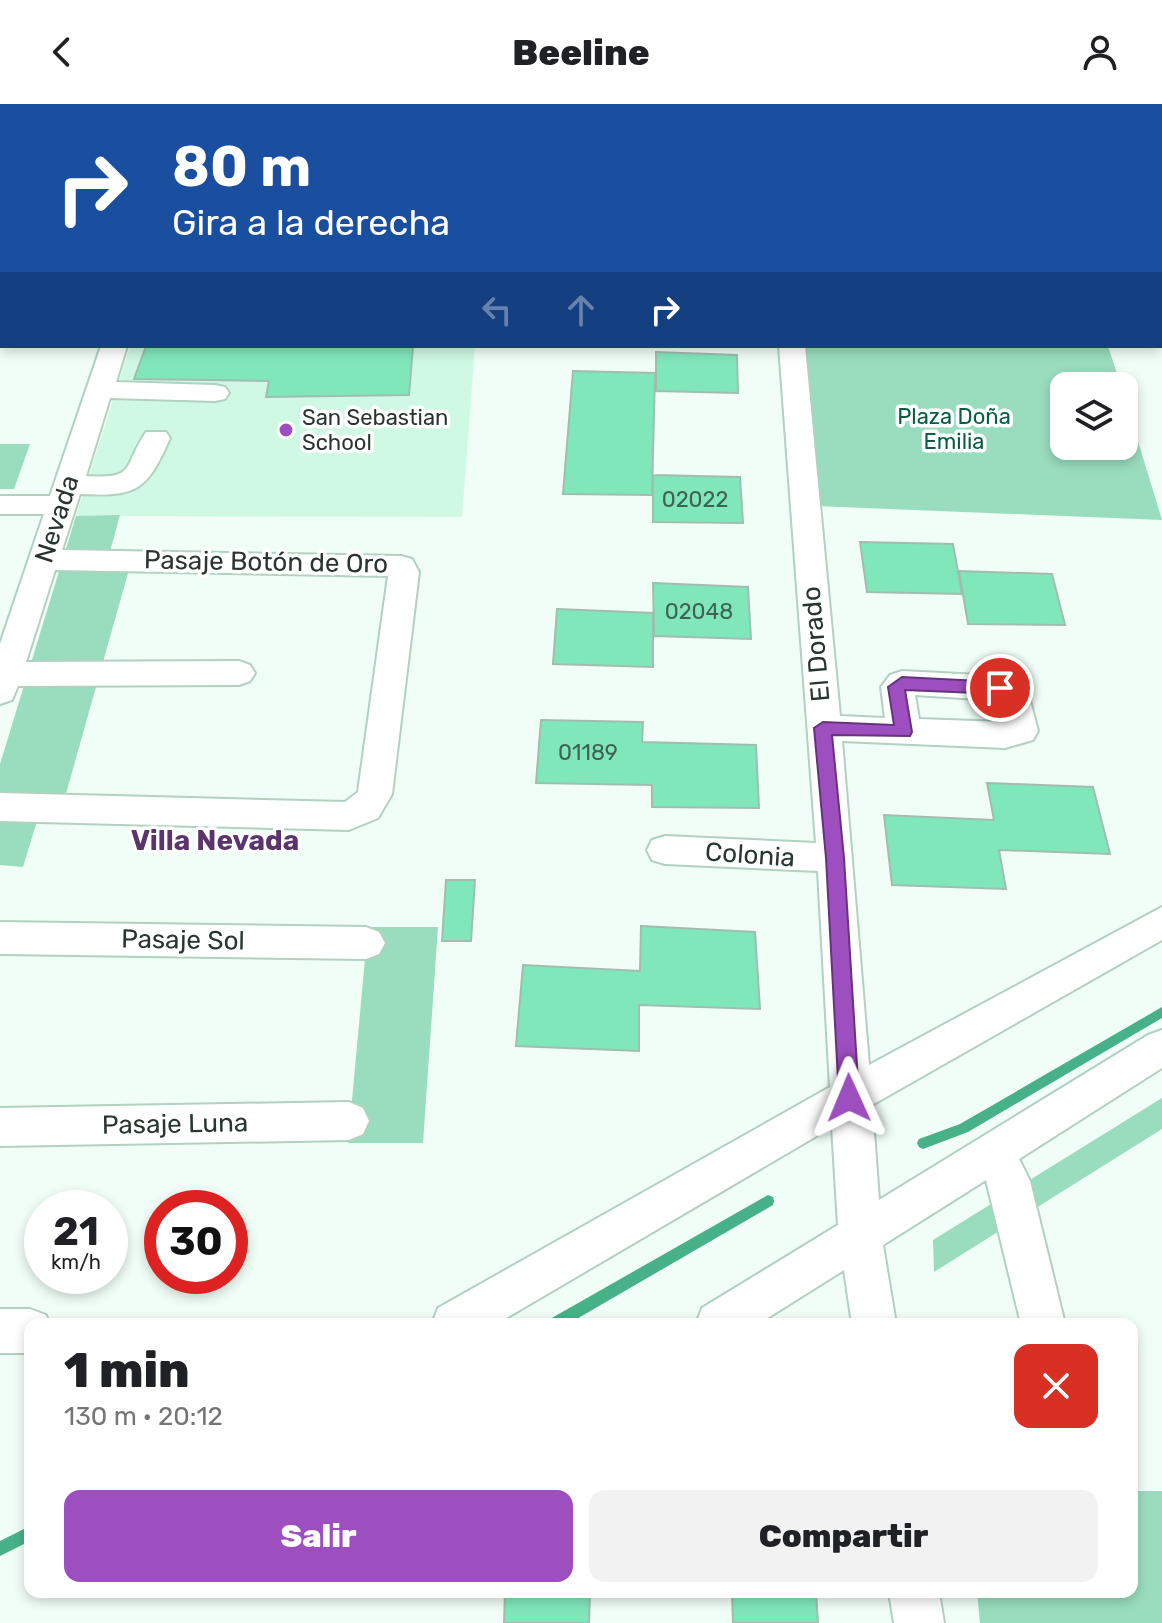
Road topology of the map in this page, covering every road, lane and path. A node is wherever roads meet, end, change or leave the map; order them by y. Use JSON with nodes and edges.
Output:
{"nodes":[{"id":1,"x":113,"y":348,"type":"edge"},
{"id":2,"x":792,"y":348,"type":"edge"},
{"id":3,"x":100,"y":390,"type":"junction"},
{"id":4,"x":215,"y":393,"type":"dead end"},
{"id":5,"x":156,"y":438,"type":"dead end"},
{"id":6,"x":65,"y":494,"type":"junction"},
{"id":7,"x":0,"y":505,"type":"edge"},
{"id":8,"x":44,"y":560,"type":"junction"},
{"id":9,"x":10,"y":629,"type":"edge"},
{"id":10,"x":239,"y":673,"type":"dead end"},
{"id":11,"x":3,"y":683,"type":"edge"},
{"id":12,"x":823,"y":728,"type":"junction"},
{"id":13,"x":904,"y":732,"type":"dead end"},
{"id":14,"x":0,"y":807,"type":"edge"},
{"id":15,"x":665,"y":850,"type":"dead end"},
{"id":16,"x":835,"y":858,"type":"junction"},
{"id":17,"x":1162,"y":922,"type":"edge"},
{"id":18,"x":0,"y":938,"type":"edge"},
{"id":19,"x":366,"y":943,"type":"dead end"},
{"id":20,"x":1159,"y":1056,"type":"edge"},
{"id":21,"x":849,"y":1098,"type":"junction"},
{"id":22,"x":349,"y":1121,"type":"dead end"},
{"id":23,"x":0,"y":1127,"type":"edge"},
{"id":24,"x":993,"y":1151,"type":"junction"},
{"id":25,"x":860,"y":1236,"type":"junction"},
{"id":26,"x":464,"y":1318,"type":"edge"},
{"id":27,"x":728,"y":1318,"type":"edge"},
{"id":28,"x":873,"y":1318,"type":"edge"},
{"id":29,"x":1042,"y":1318,"type":"edge"},
{"id":30,"x":0,"y":1331,"type":"edge"},
{"id":31,"x":24,"y":1331,"type":"edge"},
{"id":32,"x":915,"y":1598,"type":"edge"},
{"id":33,"x":919,"y":1623,"type":"edge"}],
"edges":[{"from":1,"to":3,"type":"street","name":"Nevada"},
{"from":2,"to":12,"type":"street","name":"El Dorado"},
{"from":3,"to":4,"type":"street"},
{"from":3,"to":6,"type":"street","name":"Nevada"},
{"from":5,"to":6,"type":"street"},
{"from":6,"to":7,"type":"street"},
{"from":6,"to":8,"type":"street","name":"Nevada"},
{"from":8,"to":9,"type":"street","name":"Nevada"},
{"from":8,"to":14,"type":"street","name":"Pasaje Botón de Oro"},
{"from":9,"to":11,"type":"street","name":"Nevada"},
{"from":10,"to":11,"type":"street"},
{"from":12,"to":13,"type":"street"},
{"from":12,"to":16,"type":"street","name":"El Dorado"},
{"from":15,"to":16,"type":"street","name":"Colonia"},
{"from":16,"to":21,"type":"street","name":"El Dorado"},
{"from":17,"to":21,"type":"street"},
{"from":18,"to":19,"type":"street","name":"Pasaje Sol"},
{"from":20,"to":24,"type":"street"},
{"from":21,"to":25,"type":"street","name":"El Dorado"},
{"from":21,"to":26,"type":"street"},
{"from":22,"to":23,"type":"street","name":"Pasaje Luna"},
{"from":24,"to":25,"type":"street"},
{"from":24,"to":29,"type":"street"},
{"from":25,"to":27,"type":"street"},
{"from":25,"to":28,"type":"street","name":"El Dorado"},
{"from":30,"to":31,"type":"street"},
{"from":32,"to":33,"type":"street"}]}
